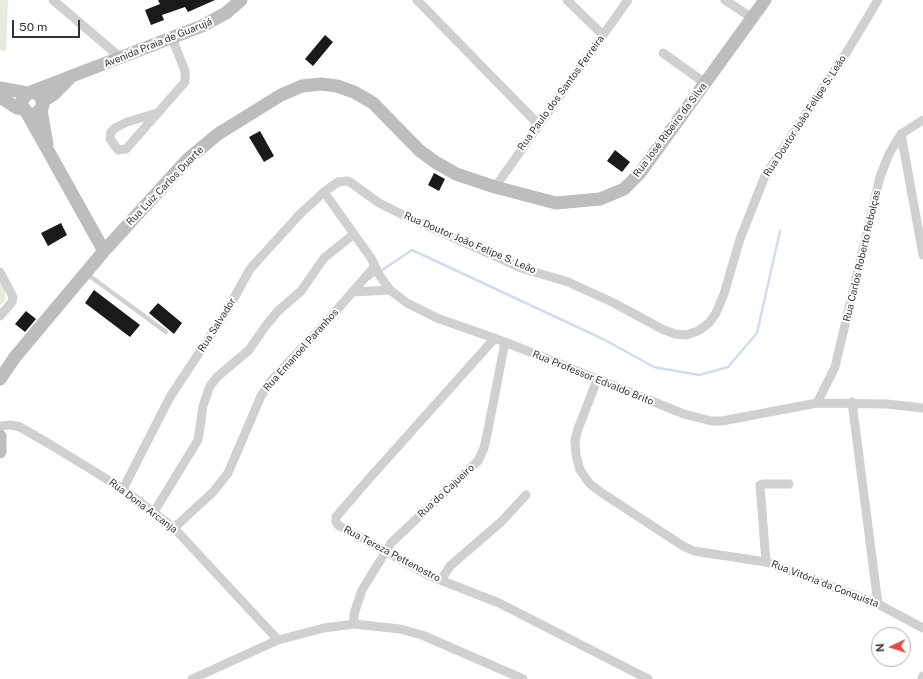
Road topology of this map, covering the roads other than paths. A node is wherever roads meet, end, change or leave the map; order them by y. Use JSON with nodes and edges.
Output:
{"nodes":[{"id":1,"x":53,"y":0,"type":"edge"},
{"id":2,"x":241,"y":0,"type":"edge"},
{"id":3,"x":417,"y":0,"type":"edge"},
{"id":4,"x":567,"y":0,"type":"edge"},
{"id":5,"x":628,"y":0,"type":"edge"},
{"id":6,"x":725,"y":0,"type":"edge"},
{"id":7,"x":765,"y":0,"type":"edge"},
{"id":8,"x":878,"y":0,"type":"edge"},
{"id":9,"x":752,"y":18,"type":"junction"},
{"id":10,"x":603,"y":35,"type":"junction"},
{"id":11,"x":172,"y":38,"type":"junction"},
{"id":12,"x":663,"y":53,"type":"dead end"},
{"id":13,"x":121,"y":58,"type":"junction"},
{"id":14,"x":70,"y":78,"type":"junction"},
{"id":15,"x":705,"y":83,"type":"junction"},
{"id":16,"x":0,"y":88,"type":"edge"},
{"id":17,"x":30,"y":92,"type":"junction"},
{"id":18,"x":0,"y":97,"type":"edge"},
{"id":19,"x":42,"y":105,"type":"junction"},
{"id":20,"x":25,"y":111,"type":"junction"},
{"id":21,"x":157,"y":113,"type":"junction"},
{"id":22,"x":923,"y":120,"type":"edge"},
{"id":23,"x":538,"y":124,"type":"junction"},
{"id":24,"x":901,"y":134,"type":"junction"},
{"id":25,"x":49,"y":153,"type":"junction"},
{"id":26,"x":338,"y":182,"type":"joint"},
{"id":27,"x":495,"y":187,"type":"junction"},
{"id":28,"x":324,"y":192,"type":"junction"},
{"id":29,"x":354,"y":234,"type":"junction"},
{"id":30,"x":104,"y":251,"type":"junction"},
{"id":31,"x":923,"y":255,"type":"edge"},
{"id":32,"x":375,"y":266,"type":"junction"},
{"id":33,"x":0,"y":272,"type":"edge"},
{"id":34,"x":86,"y":273,"type":"junction"},
{"id":35,"x":390,"y":290,"type":"junction"},
{"id":36,"x":353,"y":292,"type":"junction"},
{"id":37,"x":0,"y":316,"type":"edge"},
{"id":38,"x":166,"y":332,"type":"dead end"},
{"id":39,"x":495,"y":338,"type":"junction"},
{"id":40,"x":505,"y":342,"type":"junction"},
{"id":41,"x":0,"y":379,"type":"edge"},
{"id":42,"x":597,"y":380,"type":"junction"},
{"id":43,"x":852,"y":402,"type":"junction"},
{"id":44,"x":817,"y":403,"type":"junction"},
{"id":45,"x":923,"y":408,"type":"edge"},
{"id":46,"x":0,"y":425,"type":"edge"},
{"id":47,"x":0,"y":430,"type":"edge"},
{"id":48,"x":0,"y":436,"type":"edge"},
{"id":49,"x":0,"y":452,"type":"edge"},
{"id":50,"x":789,"y":484,"type":"dead end"},
{"id":51,"x":123,"y":489,"type":"junction"},
{"id":52,"x":526,"y":495,"type":"dead end"},
{"id":53,"x":154,"y":512,"type":"junction"},
{"id":54,"x":174,"y":528,"type":"junction"},
{"id":55,"x":385,"y":552,"type":"junction"},
{"id":56,"x":766,"y":562,"type":"junction"},
{"id":57,"x":441,"y":580,"type":"junction"},
{"id":58,"x":878,"y":604,"type":"junction"},
{"id":59,"x":354,"y":624,"type":"junction"},
{"id":60,"x":923,"y":628,"type":"edge"},
{"id":61,"x":278,"y":640,"type":"junction"},
{"id":62,"x":923,"y":676,"type":"edge"},
{"id":63,"x":192,"y":679,"type":"edge"},
{"id":64,"x":523,"y":679,"type":"edge"},
{"id":65,"x":648,"y":679,"type":"edge"},
{"id":66,"x":922,"y":679,"type":"edge"}],
"edges":[{"from":1,"to":13,"type":"street"},
{"from":2,"to":11,"type":"street","name":"Avenida Praia de Guarujá"},
{"from":3,"to":23,"type":"street"},
{"from":4,"to":10,"type":"street"},
{"from":5,"to":10,"type":"street","name":"Rua Paulo dos Santos Ferreira"},
{"from":6,"to":9,"type":"street"},
{"from":7,"to":9,"type":"street","name":"Rua José Ribeiro da Silva"},
{"from":8,"to":26,"type":"street","name":"Rua Doutor João Felipe S. Leão"},
{"from":9,"to":15,"type":"street","name":"Rua José Ribeiro da Silva"},
{"from":10,"to":23,"type":"street","name":"Rua Paulo dos Santos Ferreira"},
{"from":11,"to":13,"type":"street","name":"Avenida Praia de Guarujá"},
{"from":11,"to":21,"type":"street"},
{"from":12,"to":15,"type":"street"},
{"from":13,"to":14,"type":"street","name":"Avenida Praia de Guarujá"},
{"from":14,"to":17,"type":"street","name":"Avenida Praia de Guarujá"},
{"from":14,"to":19,"type":"street","name":"Avenida Praia de Guarujá"},
{"from":15,"to":27,"type":"street","name":"Rua José Ribeiro da Silva"},
{"from":16,"to":17,"type":"street"},
{"from":17,"to":19,"type":"street"},
{"from":17,"to":20,"type":"street"},
{"from":18,"to":20,"type":"street"},
{"from":19,"to":20,"type":"street"},
{"from":19,"to":25,"type":"street"},
{"from":20,"to":25,"type":"street"},
{"from":21,"to":21,"type":"street"},
{"from":22,"to":24,"type":"street","name":"Rua Carlos Roberto Rebolças"},
{"from":23,"to":27,"type":"street","name":"Rua Paulo dos Santos Ferreira"},
{"from":24,"to":31,"type":"street"},
{"from":24,"to":44,"type":"street","name":"Rua Carlos Roberto Rebolças"},
{"from":25,"to":30,"type":"street"},
{"from":26,"to":28,"type":"street","name":"Rua Salvador"},
{"from":27,"to":30,"type":"street","name":"Rua Luiz Carlos Duarte"},
{"from":28,"to":29,"type":"street","name":"Rua Professor Edvaldo Brito"},
{"from":28,"to":51,"type":"street","name":"Rua Salvador"},
{"from":29,"to":32,"type":"street","name":"Rua Professor Edvaldo Brito"},
{"from":29,"to":53,"type":"street"},
{"from":30,"to":34,"type":"street","name":"Rua Luiz Carlos Duarte"},
{"from":32,"to":35,"type":"street","name":"Rua Professor Edvaldo Brito"},
{"from":32,"to":36,"type":"street","name":"Rua Emanoel Paranhos"},
{"from":33,"to":37,"type":"street"},
{"from":34,"to":38,"type":"lane"},
{"from":34,"to":41,"type":"street","name":"Rua Luiz Carlos Duarte"},
{"from":35,"to":36,"type":"street"},
{"from":35,"to":39,"type":"street","name":"Rua Professor Edvaldo Brito"},
{"from":36,"to":54,"type":"street","name":"Rua Emanoel Paranhos"},
{"from":39,"to":40,"type":"street","name":"Rua Professor Edvaldo Brito"},
{"from":39,"to":55,"type":"street","name":"Rua Tereza Pettenostro"},
{"from":40,"to":42,"type":"street","name":"Rua Professor Edvaldo Brito"},
{"from":40,"to":55,"type":"street","name":"Rua do Cajueiro"},
{"from":42,"to":44,"type":"street","name":"Rua Professor Edvaldo Brito"},
{"from":42,"to":56,"type":"street","name":"Rua Vitória da Conquista"},
{"from":43,"to":44,"type":"street","name":"Rua Professor Edvaldo Brito"},
{"from":43,"to":45,"type":"street","name":"Rua Professor Edvaldo Brito"},
{"from":43,"to":58,"type":"street"},
{"from":46,"to":47,"type":"street"},
{"from":46,"to":51,"type":"street","name":"Rua Dona Arcanja"},
{"from":48,"to":49,"type":"street"},
{"from":50,"to":56,"type":"street"},
{"from":51,"to":53,"type":"street","name":"Rua Dona Arcanja"},
{"from":52,"to":57,"type":"street"},
{"from":53,"to":54,"type":"street","name":"Rua Dona Arcanja"},
{"from":54,"to":61,"type":"street","name":"Rua Dona Arcanja"},
{"from":55,"to":57,"type":"street","name":"Rua Tereza Pettenostro"},
{"from":55,"to":59,"type":"street","name":"Rua do Cajueiro"},
{"from":56,"to":58,"type":"street","name":"Rua Vitória da Conquista"},
{"from":57,"to":65,"type":"street","name":"Rua Tereza Pettenostro"},
{"from":58,"to":60,"type":"street","name":"Rua Vitória da Conquista"},
{"from":59,"to":61,"type":"street"},
{"from":59,"to":64,"type":"street"},
{"from":61,"to":63,"type":"street"},
{"from":62,"to":66,"type":"street"}]}
